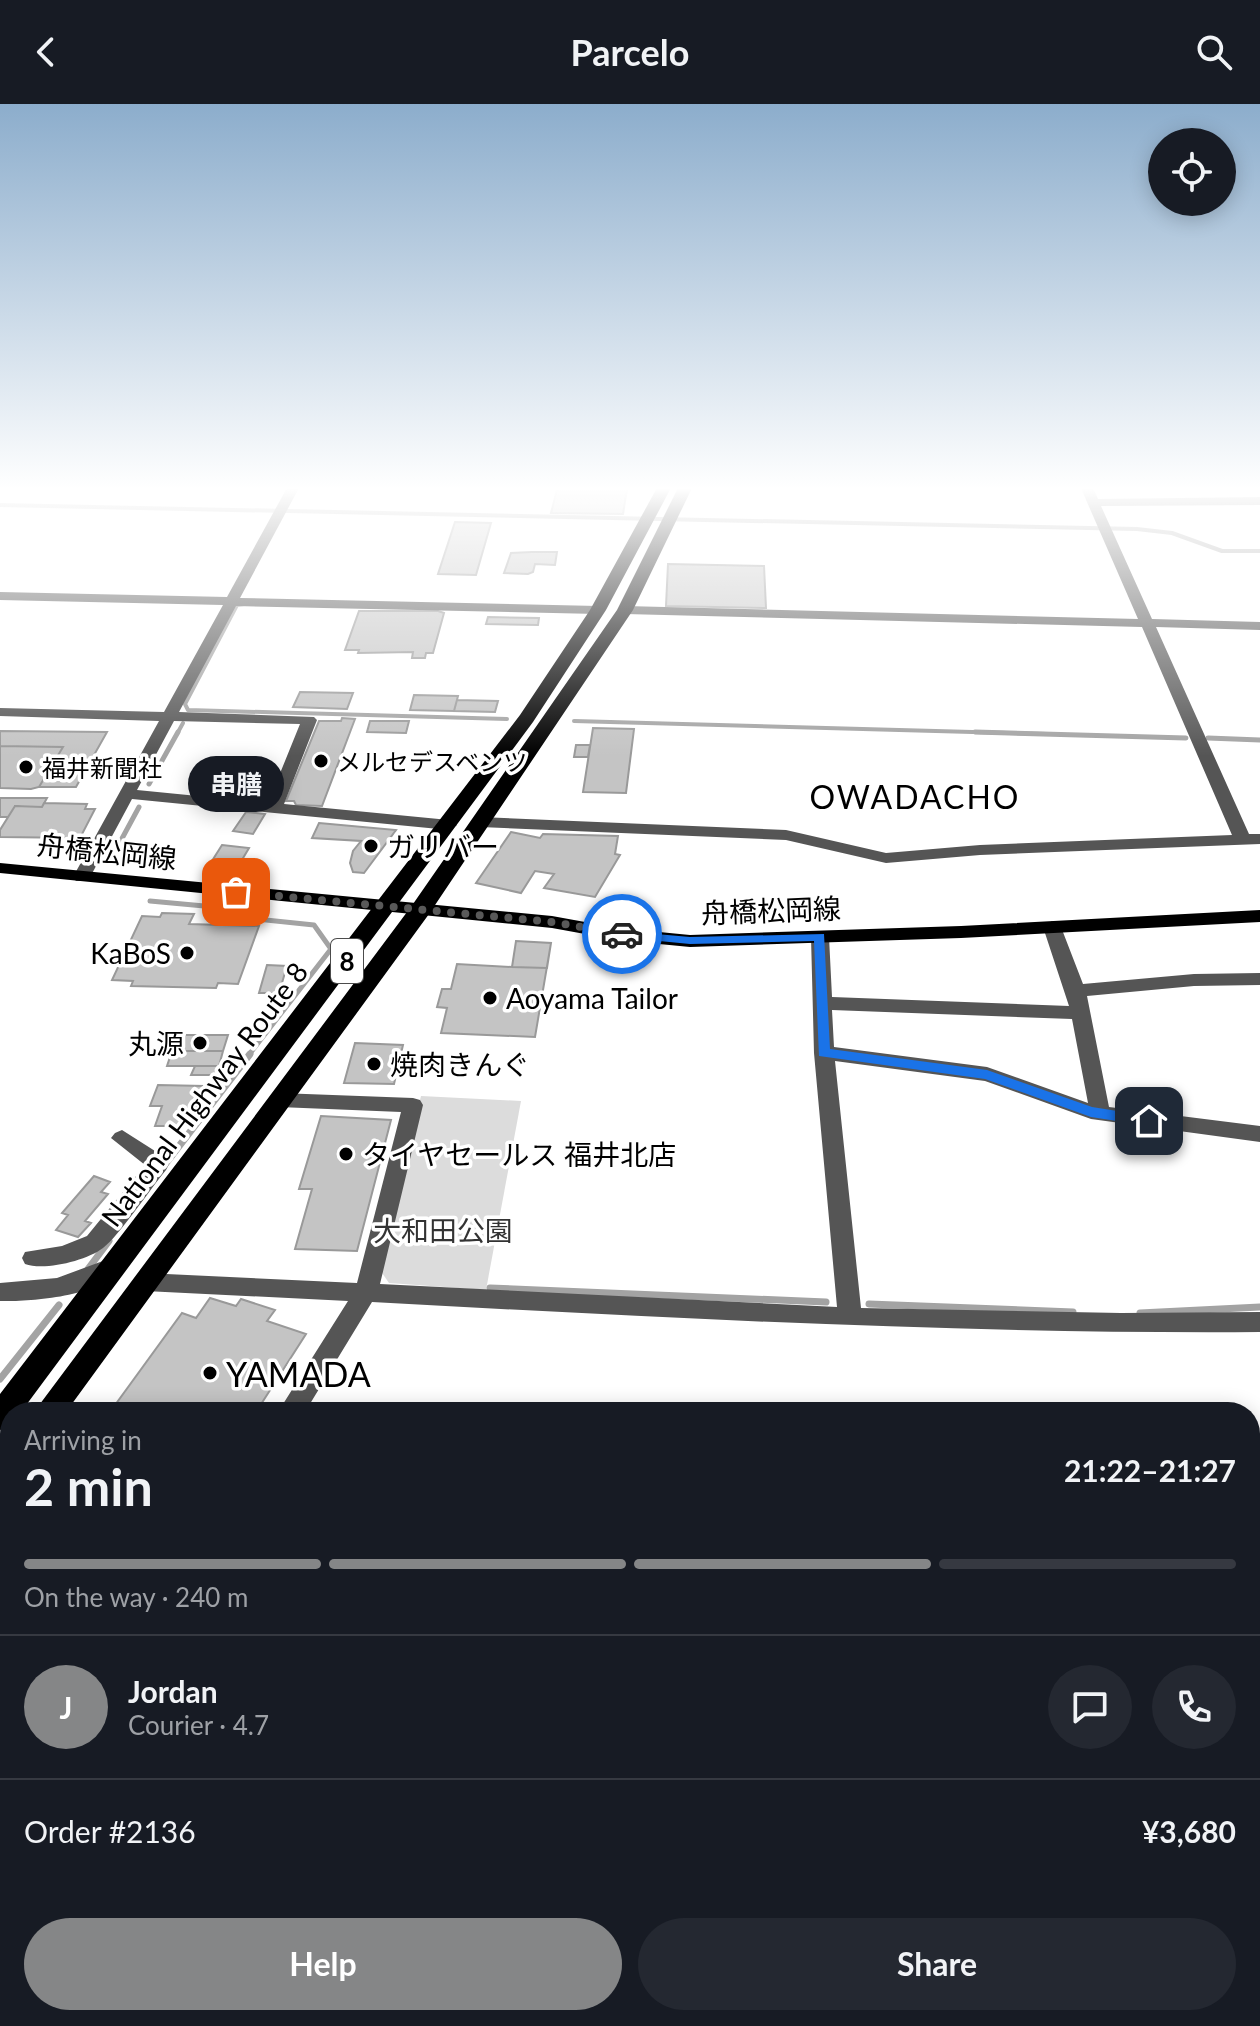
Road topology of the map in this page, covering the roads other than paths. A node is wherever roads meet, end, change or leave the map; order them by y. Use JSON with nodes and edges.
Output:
{"nodes":[{"id":1,"x":246,"y":576,"type":"edge"},
{"id":2,"x":617,"y":576,"type":"edge"},
{"id":3,"x":642,"y":576,"type":"edge"},
{"id":4,"x":1125,"y":576,"type":"edge"},
{"id":5,"x":0,"y":596,"type":"edge"},
{"id":6,"x":232,"y":601,"type":"junction"},
{"id":7,"x":598,"y":610,"type":"junction"},
{"id":8,"x":625,"y":610,"type":"junction"},
{"id":9,"x":1145,"y":623,"type":"junction"},
{"id":10,"x":1260,"y":626,"type":"edge"},
{"id":11,"x":0,"y":712,"type":"edge"},
{"id":12,"x":169,"y":717,"type":"junction"},
{"id":13,"x":128,"y":794,"type":"junction"},
{"id":14,"x":274,"y":808,"type":"junction"},
{"id":15,"x":480,"y":822,"type":"junction"},
{"id":16,"x":449,"y":825,"type":"junction"},
{"id":17,"x":1252,"y":840,"type":"edge"},
{"id":18,"x":0,"y":868,"type":"edge"},
{"id":19,"x":82,"y":877,"type":"junction"},
{"id":20,"x":388,"y":907,"type":"junction"},
{"id":21,"x":421,"y":909,"type":"junction"},
{"id":22,"x":1260,"y":916,"type":"edge"},
{"id":23,"x":1052,"y":927,"type":"junction"},
{"id":24,"x":820,"y":937,"type":"junction"},
{"id":25,"x":1260,"y":979,"type":"edge"},
{"id":26,"x":1076,"y":991,"type":"junction"},
{"id":27,"x":822,"y":1003,"type":"junction"},
{"id":28,"x":1080,"y":1013,"type":"junction"},
{"id":29,"x":824,"y":1053,"type":"junction"},
{"id":30,"x":279,"y":1100,"type":"junction"},
{"id":31,"x":1100,"y":1113,"type":"junction"},
{"id":32,"x":1260,"y":1134,"type":"edge"},
{"id":33,"x":122,"y":1138,"type":"dead end"},
{"id":34,"x":33,"y":1258,"type":"dead end"},
{"id":35,"x":120,"y":1261,"type":"junction"},
{"id":36,"x":145,"y":1282,"type":"junction"},
{"id":37,"x":367,"y":1291,"type":"junction"},
{"id":38,"x":0,"y":1292,"type":"edge"},
{"id":39,"x":850,"y":1317,"type":"junction"},
{"id":40,"x":1260,"y":1322,"type":"edge"},
{"id":41,"x":12,"y":1402,"type":"edge"},
{"id":42,"x":56,"y":1402,"type":"edge"},
{"id":43,"x":297,"y":1402,"type":"edge"}],
"edges":[{"from":1,"to":6,"type":"street"},
{"from":2,"to":7,"type":"highway","name":"National Highway Route 8","number":"8"},
{"from":3,"to":8,"type":"highway","number":"8"},
{"from":4,"to":9,"type":"street"},
{"from":5,"to":6,"type":"street"},
{"from":6,"to":7,"type":"street"},
{"from":6,"to":12,"type":"street"},
{"from":7,"to":16,"type":"highway","name":"National Highway Route 8","number":"8"},
{"from":8,"to":9,"type":"street"},
{"from":8,"to":15,"type":"highway","number":"8"},
{"from":9,"to":10,"type":"street"},
{"from":9,"to":17,"type":"street"},
{"from":11,"to":12,"type":"street"},
{"from":12,"to":13,"type":"street"},
{"from":12,"to":14,"type":"street"},
{"from":13,"to":14,"type":"street"},
{"from":13,"to":19,"type":"street"},
{"from":14,"to":16,"type":"street"},
{"from":15,"to":17,"type":"street"},
{"from":15,"to":21,"type":"highway","number":"8"},
{"from":16,"to":20,"type":"highway","name":"National Highway Route 8","number":"8"},
{"from":18,"to":19,"type":"main road","name":"舟橋松岡線"},
{"from":19,"to":20,"type":"main road","name":"舟橋松岡線"},
{"from":20,"to":21,"type":"main road","name":"舟橋松岡線"},
{"from":20,"to":35,"type":"highway","name":"National Highway Route 8","number":"8"},
{"from":21,"to":24,"type":"main road","name":"舟橋松岡線"},
{"from":21,"to":30,"type":"highway","number":"8"},
{"from":22,"to":23,"type":"main road","name":"舟橋松岡線"},
{"from":23,"to":24,"type":"main road","name":"舟橋松岡線"},
{"from":23,"to":26,"type":"street"},
{"from":24,"to":27,"type":"street"},
{"from":25,"to":26,"type":"street"},
{"from":26,"to":28,"type":"street"},
{"from":27,"to":28,"type":"street"},
{"from":27,"to":29,"type":"street"},
{"from":28,"to":31,"type":"street"},
{"from":29,"to":31,"type":"street"},
{"from":29,"to":39,"type":"street"},
{"from":30,"to":36,"type":"highway","number":"8"},
{"from":30,"to":37,"type":"street"},
{"from":31,"to":32,"type":"street"},
{"from":33,"to":34,"type":"street"},
{"from":35,"to":38,"type":"street"},
{"from":35,"to":41,"type":"highway","name":"National Highway Route 8","number":"8"},
{"from":36,"to":37,"type":"street"},
{"from":36,"to":42,"type":"highway","number":"8"},
{"from":37,"to":39,"type":"street"},
{"from":37,"to":43,"type":"street"},
{"from":39,"to":40,"type":"street"}]}
